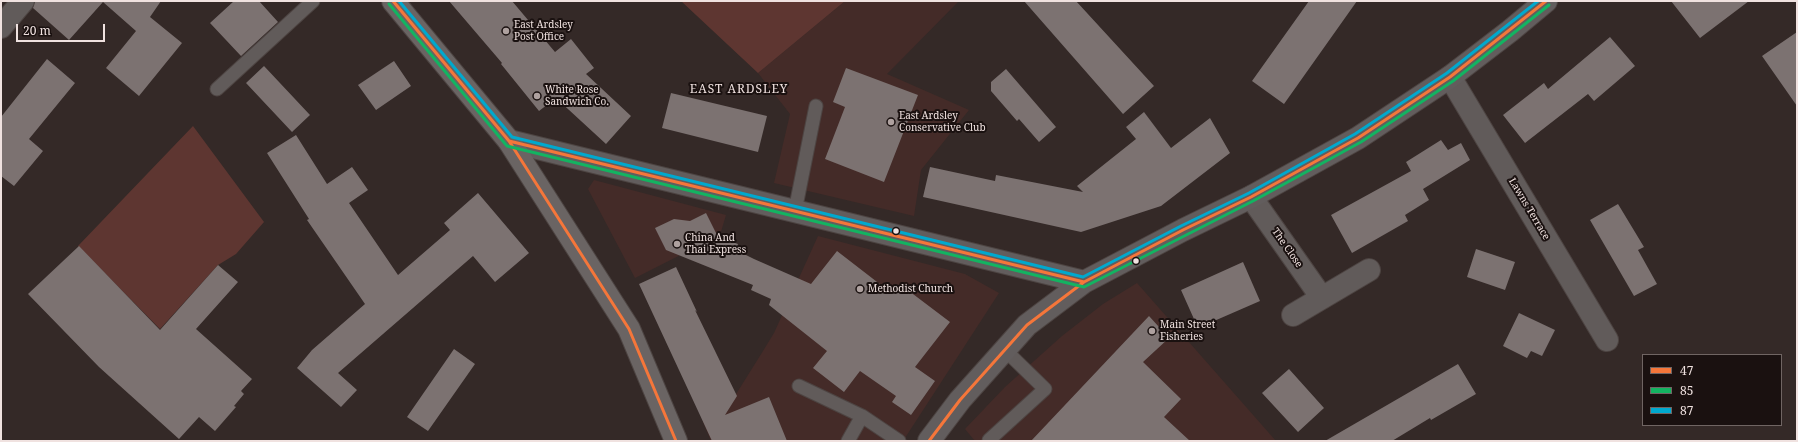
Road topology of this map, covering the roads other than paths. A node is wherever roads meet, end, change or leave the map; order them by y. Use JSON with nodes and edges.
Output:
{"nodes":[{"id":1,"x":23,"y":1,"type":"edge"},
{"id":2,"x":313,"y":1,"type":"edge"},
{"id":3,"x":393,"y":1,"type":"edge"},
{"id":4,"x":1546,"y":1,"type":"edge"},
{"id":5,"x":1,"y":27,"type":"edge"},
{"id":6,"x":1450,"y":77,"type":"junction"},
{"id":7,"x":217,"y":90,"type":"dead end"},
{"id":8,"x":816,"y":106,"type":"dead end"},
{"id":9,"x":509,"y":140,"type":"junction"},
{"id":10,"x":1251,"y":197,"type":"junction"},
{"id":11,"x":795,"y":211,"type":"junction"},
{"id":12,"x":1369,"y":270,"type":"dead end"},
{"id":13,"x":1084,"y":282,"type":"junction"},
{"id":14,"x":1322,"y":298,"type":"junction"},
{"id":15,"x":1293,"y":315,"type":"dead end"},
{"id":16,"x":1607,"y":340,"type":"dead end"},
{"id":17,"x":1005,"y":350,"type":"junction"},
{"id":18,"x":799,"y":386,"type":"dead end"},
{"id":19,"x":862,"y":416,"type":"junction"},
{"id":20,"x":676,"y":441,"type":"edge"},
{"id":21,"x":848,"y":441,"type":"edge"},
{"id":22,"x":898,"y":441,"type":"edge"},
{"id":23,"x":929,"y":441,"type":"edge"},
{"id":24,"x":990,"y":441,"type":"edge"}],
"edges":[{"from":1,"to":5,"type":"street"},
{"from":2,"to":7,"type":"lane"},
{"from":3,"to":9,"type":"main road"},
{"from":4,"to":6,"type":"street"},
{"from":6,"to":10,"type":"street"},
{"from":6,"to":16,"type":"street","name":"Lawns Terrace"},
{"from":8,"to":11,"type":"lane"},
{"from":9,"to":11,"type":"street"},
{"from":9,"to":20,"type":"main road"},
{"from":10,"to":13,"type":"street"},
{"from":10,"to":14,"type":"street","name":"The Close"},
{"from":11,"to":13,"type":"street"},
{"from":12,"to":14,"type":"street"},
{"from":13,"to":17,"type":"street"},
{"from":14,"to":15,"type":"street"},
{"from":17,"to":23,"type":"street"},
{"from":17,"to":24,"type":"lane"},
{"from":18,"to":19,"type":"lane"},
{"from":19,"to":21,"type":"lane"},
{"from":19,"to":22,"type":"lane"}]}
